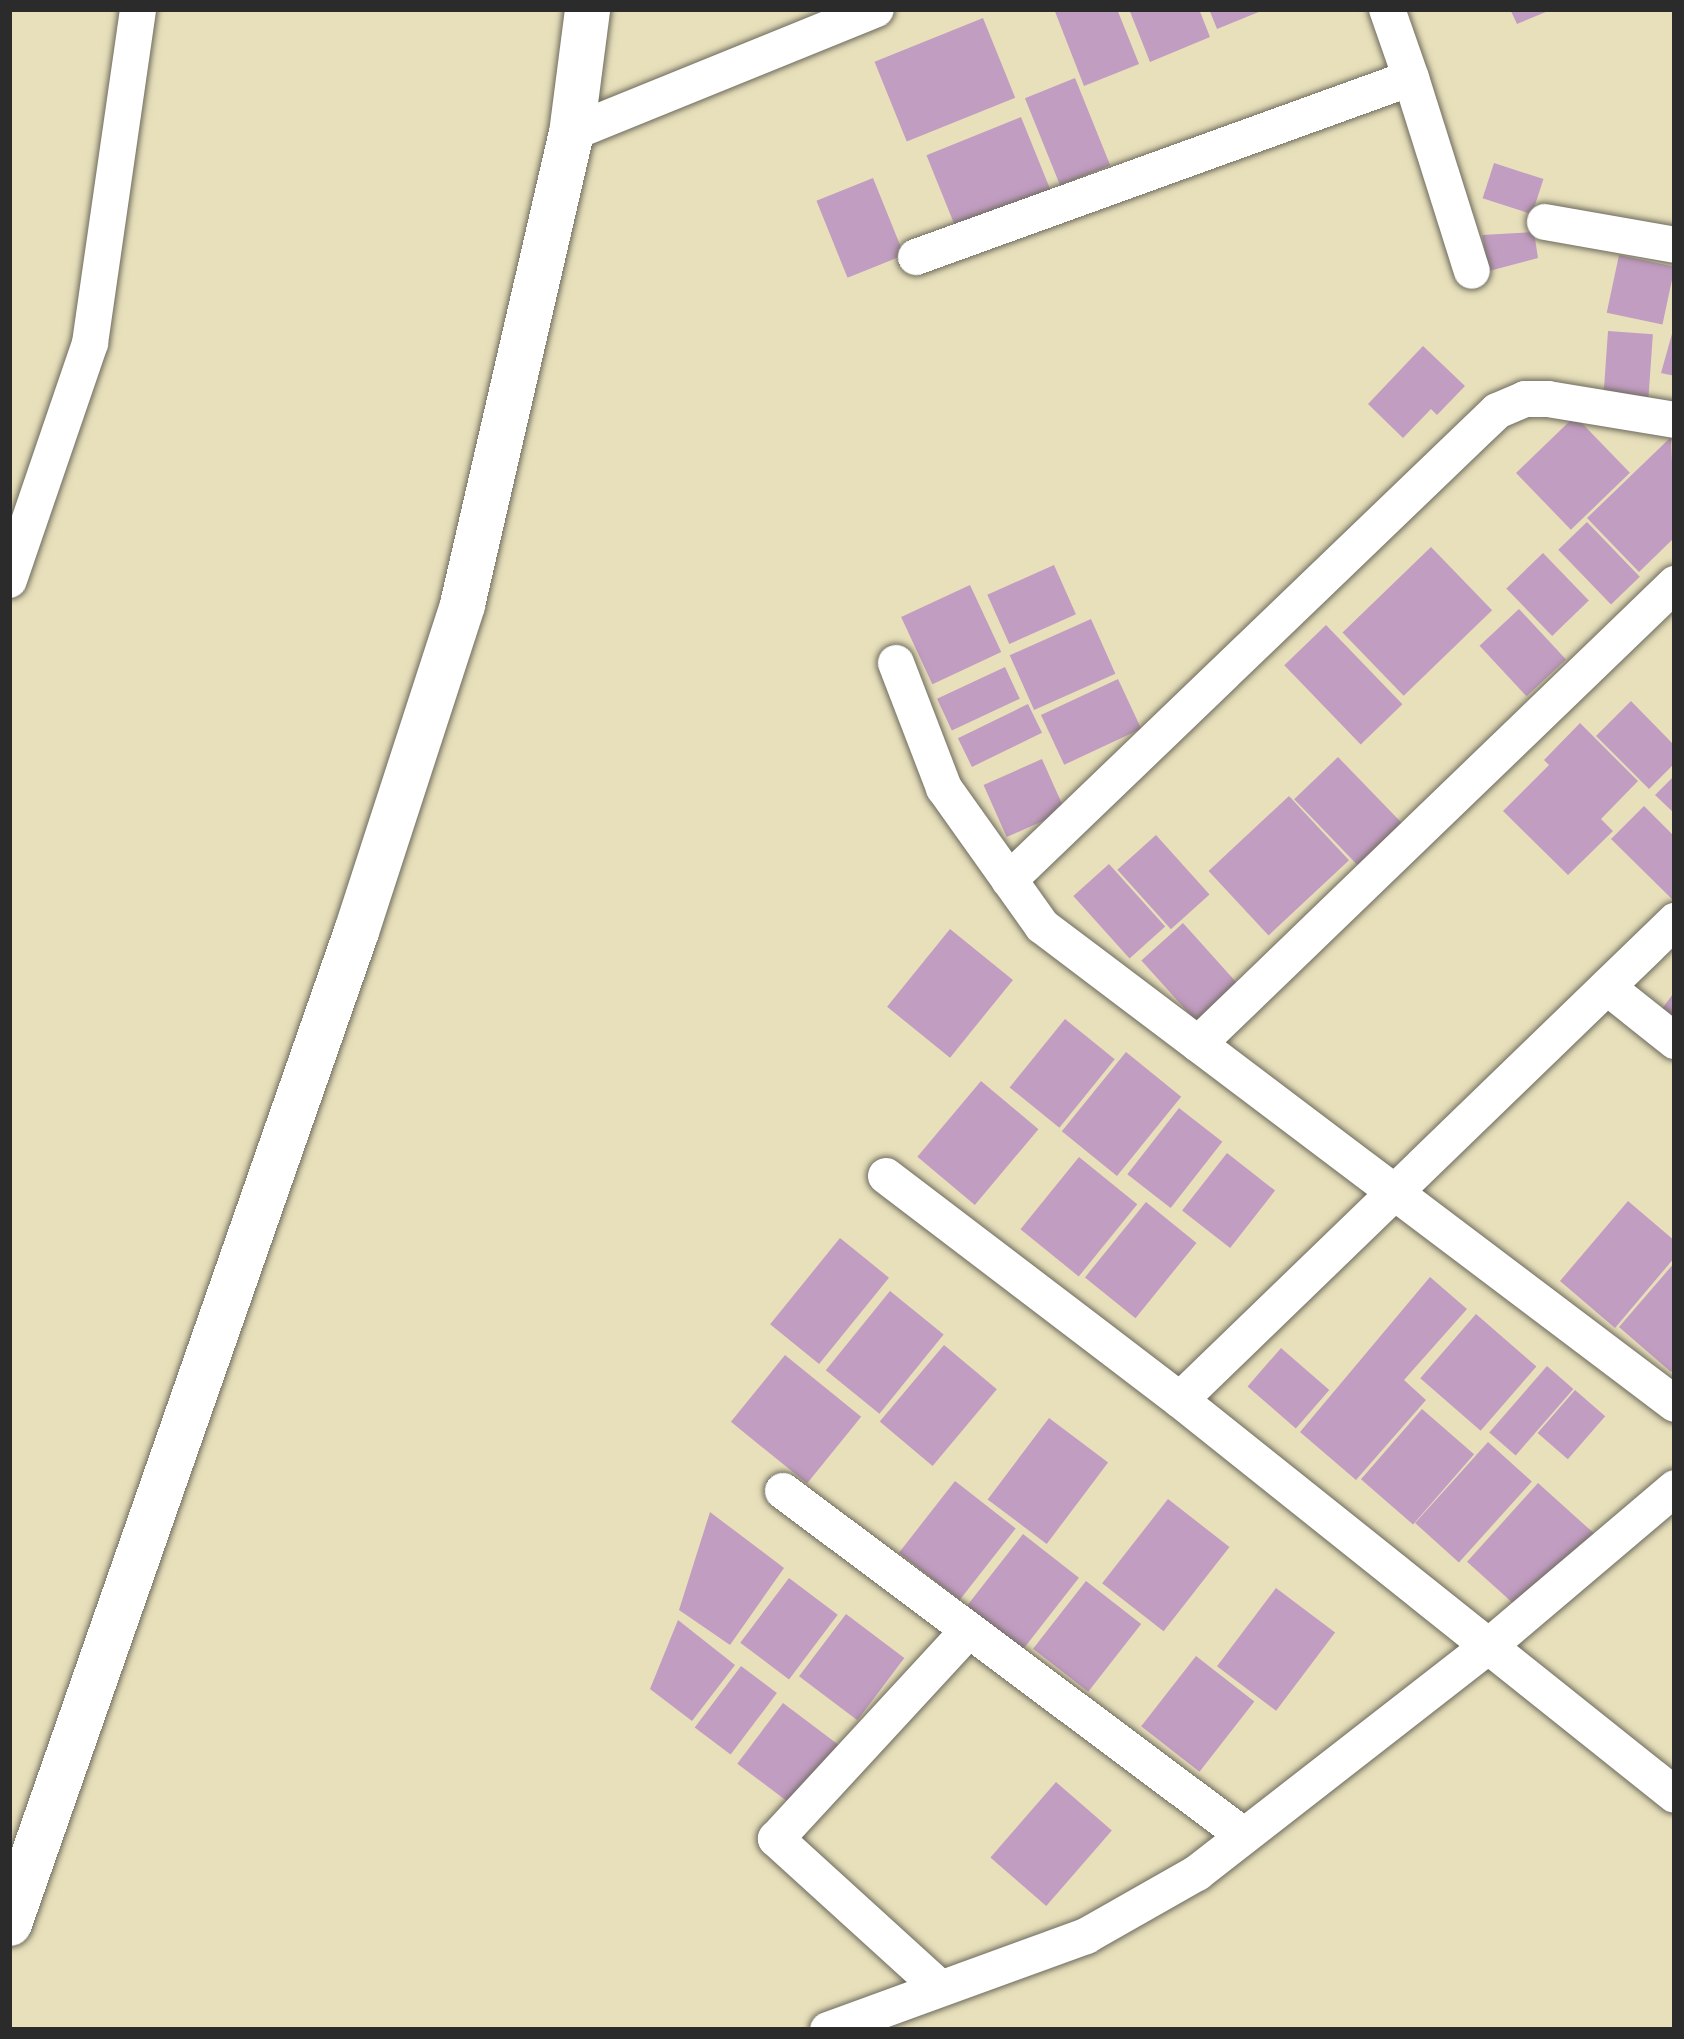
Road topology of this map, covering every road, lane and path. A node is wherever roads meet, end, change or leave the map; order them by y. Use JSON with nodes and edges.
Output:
{"nodes":[{"id":1,"x":138,"y":9,"type":"edge"},
{"id":2,"x":587,"y":9,"type":"edge"},
{"id":3,"x":876,"y":9,"type":"edge"},
{"id":4,"x":1387,"y":9,"type":"edge"},
{"id":5,"x":1411,"y":78,"type":"junction"},
{"id":6,"x":571,"y":133,"type":"junction"},
{"id":7,"x":1545,"y":222,"type":"dead end"},
{"id":8,"x":1675,"y":245,"type":"edge"},
{"id":9,"x":916,"y":257,"type":"dead end"},
{"id":10,"x":1472,"y":271,"type":"dead end"},
{"id":11,"x":1675,"y":420,"type":"edge"},
{"id":12,"x":9,"y":580,"type":"edge"},
{"id":13,"x":1675,"y":584,"type":"edge"},
{"id":14,"x":896,"y":664,"type":"dead end"},
{"id":15,"x":1009,"y":880,"type":"junction"},
{"id":16,"x":1675,"y":921,"type":"edge"},
{"id":17,"x":1607,"y":987,"type":"junction"},
{"id":18,"x":1675,"y":1041,"type":"edge"},
{"id":19,"x":1198,"y":1044,"type":"junction"},
{"id":20,"x":886,"y":1176,"type":"dead end"},
{"id":21,"x":1393,"y":1194,"type":"junction"},
{"id":22,"x":1180,"y":1400,"type":"junction"},
{"id":23,"x":1675,"y":1404,"type":"edge"},
{"id":24,"x":1675,"y":1488,"type":"edge"},
{"id":25,"x":783,"y":1491,"type":"dead end"},
{"id":26,"x":969,"y":1630,"type":"junction"},
{"id":27,"x":1489,"y":1646,"type":"junction"},
{"id":28,"x":1675,"y":1795,"type":"edge"},
{"id":29,"x":1243,"y":1835,"type":"junction"},
{"id":30,"x":9,"y":1923,"type":"edge"},
{"id":31,"x":940,"y":1988,"type":"junction"},
{"id":32,"x":827,"y":2030,"type":"edge"}],
"edges":[{"from":1,"to":12,"type":"street"},
{"from":2,"to":6,"type":"street"},
{"from":3,"to":6,"type":"street"},
{"from":4,"to":5,"type":"street"},
{"from":5,"to":9,"type":"street"},
{"from":5,"to":10,"type":"street"},
{"from":6,"to":30,"type":"street"},
{"from":7,"to":8,"type":"street"},
{"from":11,"to":15,"type":"street"},
{"from":13,"to":19,"type":"street"},
{"from":14,"to":15,"type":"street"},
{"from":15,"to":19,"type":"street"},
{"from":16,"to":17,"type":"street"},
{"from":17,"to":18,"type":"street"},
{"from":17,"to":21,"type":"street"},
{"from":19,"to":21,"type":"street"},
{"from":20,"to":22,"type":"street"},
{"from":21,"to":22,"type":"street"},
{"from":21,"to":23,"type":"street"},
{"from":22,"to":27,"type":"street"},
{"from":24,"to":27,"type":"street"},
{"from":25,"to":26,"type":"street"},
{"from":26,"to":29,"type":"street"},
{"from":26,"to":31,"type":"street"},
{"from":27,"to":28,"type":"street"},
{"from":27,"to":29,"type":"street"},
{"from":29,"to":31,"type":"street"},
{"from":31,"to":32,"type":"street"}]}
